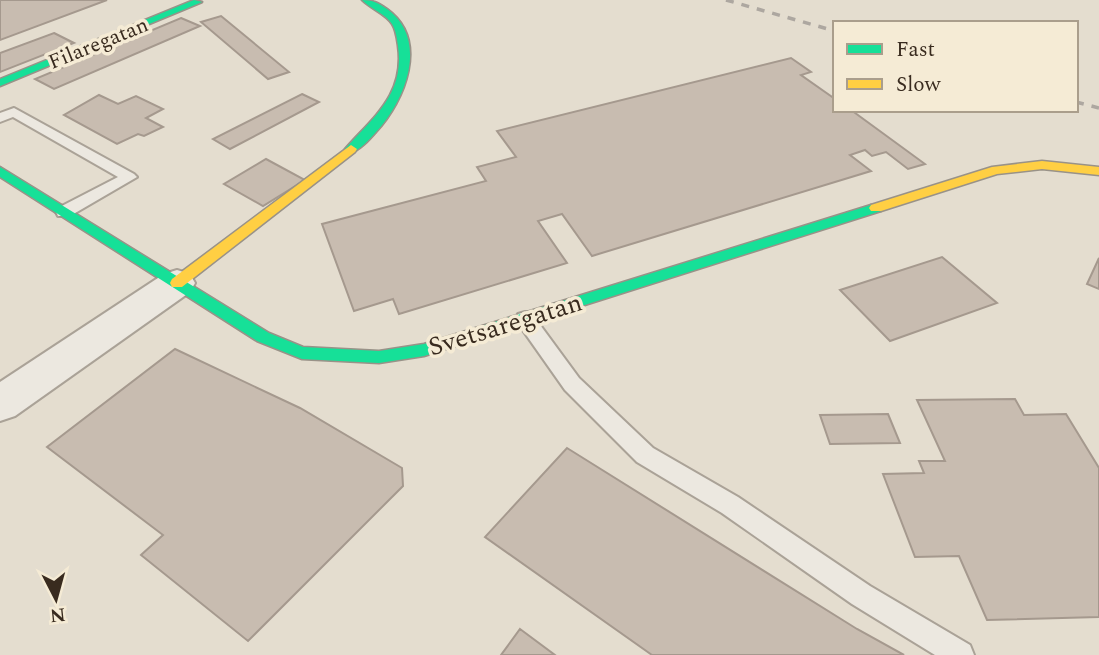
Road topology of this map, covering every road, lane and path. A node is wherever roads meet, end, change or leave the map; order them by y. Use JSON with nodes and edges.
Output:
{"nodes":[{"id":1,"x":367,"y":0,"type":"edge"},
{"id":2,"x":197,"y":2,"type":"dead end"},
{"id":3,"x":0,"y":83,"type":"edge"},
{"id":4,"x":0,"y":118,"type":"edge"},
{"id":5,"x":0,"y":171,"type":"edge"},
{"id":6,"x":1099,"y":171,"type":"edge"},
{"id":7,"x":64,"y":212,"type":"junction"},
{"id":8,"x":177,"y":283,"type":"junction"},
{"id":9,"x":525,"y":319,"type":"junction"},
{"id":10,"x":0,"y":404,"type":"edge"},
{"id":11,"x":960,"y":655,"type":"edge"}],
"edges":[{"from":1,"to":8,"type":"street"},
{"from":2,"to":3,"type":"street","name":"Filaregatan"},
{"from":4,"to":7,"type":"lane"},
{"from":5,"to":7,"type":"street","name":"Svetsaregatan"},
{"from":6,"to":9,"type":"street","name":"Svetsaregatan"},
{"from":7,"to":8,"type":"street","name":"Svetsaregatan"},
{"from":8,"to":9,"type":"street","name":"Svetsaregatan"},
{"from":8,"to":10,"type":"street"},
{"from":9,"to":11,"type":"lane"}]}
